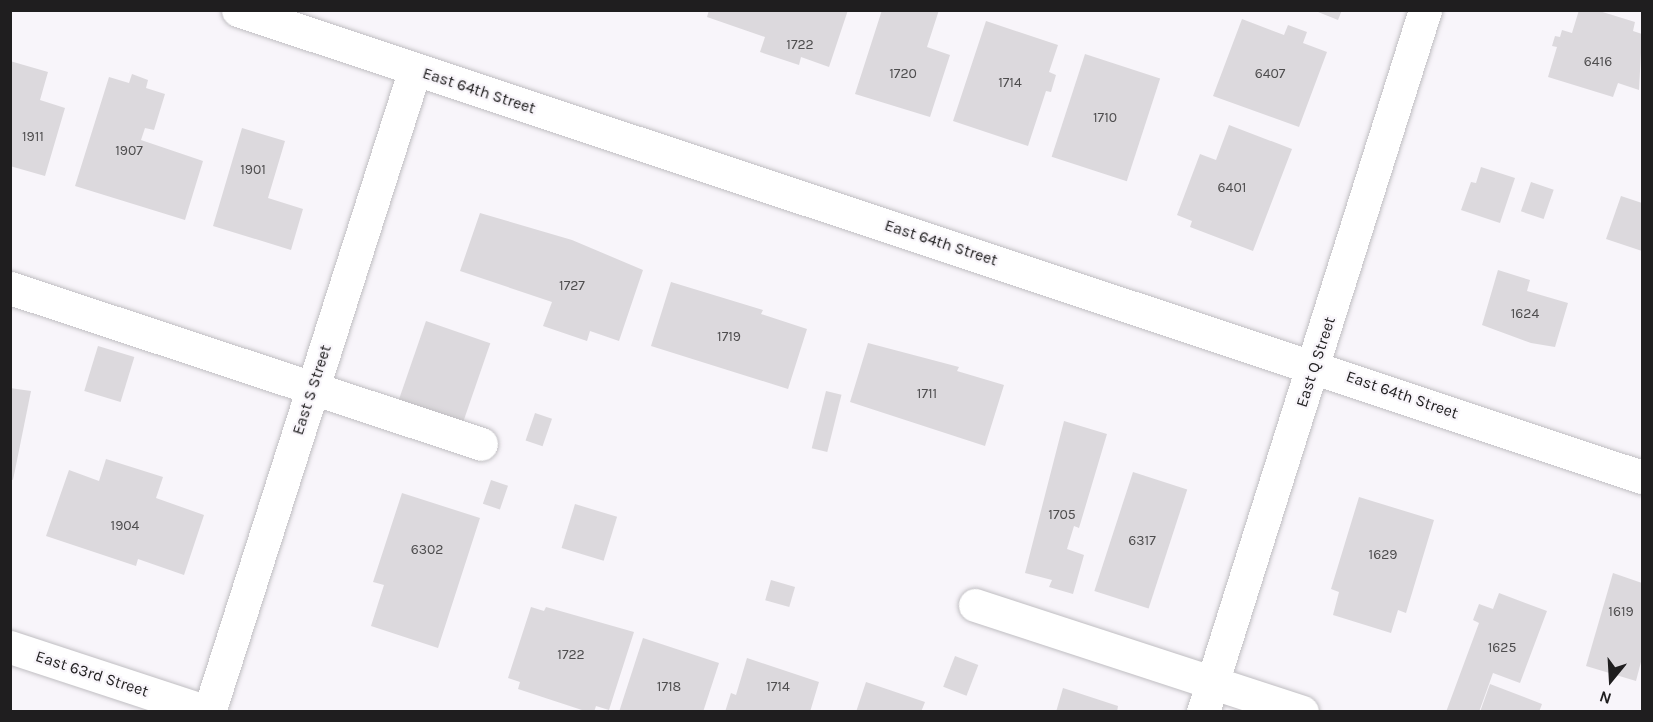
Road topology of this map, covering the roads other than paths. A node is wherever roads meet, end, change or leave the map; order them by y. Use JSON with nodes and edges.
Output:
{"nodes":[{"id":1,"x":238,"y":10,"type":"edge"},
{"id":2,"x":1425,"y":10,"type":"edge"},
{"id":3,"x":415,"y":69,"type":"junction"},
{"id":4,"x":10,"y":288,"type":"edge"},
{"id":5,"x":1315,"y":366,"type":"junction"},
{"id":6,"x":312,"y":388,"type":"junction"},
{"id":7,"x":481,"y":444,"type":"dead end"},
{"id":8,"x":1642,"y":477,"type":"edge"},
{"id":9,"x":975,"y":605,"type":"dead end"},
{"id":10,"x":10,"y":647,"type":"edge"},
{"id":11,"x":1207,"y":697,"type":"edge"},
{"id":12,"x":208,"y":711,"type":"edge"},
{"id":13,"x":1302,"y":711,"type":"edge"}],
"edges":[{"from":1,"to":3,"type":"street","name":"East 64th Street"},
{"from":2,"to":5,"type":"street","name":"East Q Street"},
{"from":3,"to":5,"type":"street","name":"East 64th Street"},
{"from":3,"to":6,"type":"street","name":"East S Street"},
{"from":4,"to":6,"type":"street"},
{"from":5,"to":8,"type":"street","name":"East 64th Street"},
{"from":5,"to":11,"type":"street","name":"East Q Street"},
{"from":6,"to":7,"type":"street"},
{"from":6,"to":12,"type":"street","name":"East S Street"},
{"from":9,"to":11,"type":"street"},
{"from":10,"to":12,"type":"street","name":"East 63rd Street"},
{"from":11,"to":13,"type":"street"}]}
